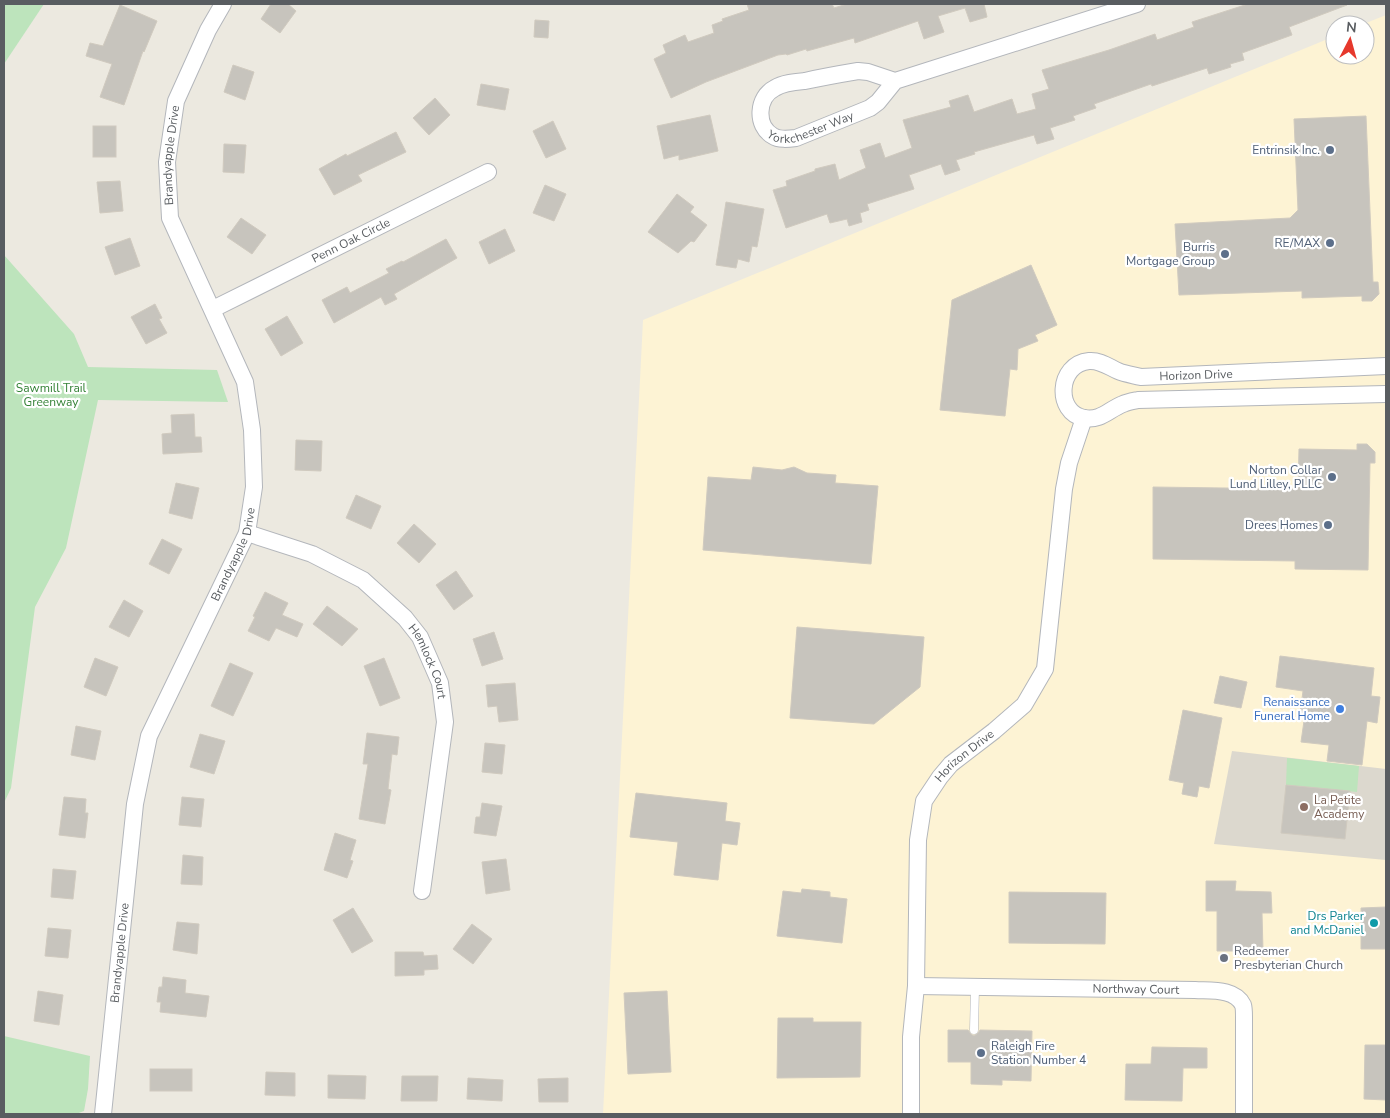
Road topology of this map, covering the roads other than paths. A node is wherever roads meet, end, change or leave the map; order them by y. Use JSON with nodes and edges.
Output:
{"nodes":[{"id":1,"x":224,"y":4,"type":"edge"},
{"id":2,"x":1137,"y":4,"type":"edge"},
{"id":3,"x":895,"y":80,"type":"junction"},
{"id":4,"x":488,"y":172,"type":"dead end"},
{"id":5,"x":213,"y":309,"type":"junction"},
{"id":6,"x":1386,"y":366,"type":"edge"},
{"id":7,"x":1386,"y":394,"type":"edge"},
{"id":8,"x":1084,"y":418,"type":"junction"},
{"id":9,"x":247,"y":533,"type":"junction"},
{"id":10,"x":422,"y":891,"type":"dead end"},
{"id":11,"x":916,"y":986,"type":"junction"},
{"id":12,"x":975,"y":988,"type":"junction"},
{"id":13,"x":974,"y":1030,"type":"dead end"},
{"id":14,"x":103,"y":1114,"type":"edge"},
{"id":15,"x":911,"y":1114,"type":"edge"},
{"id":16,"x":1244,"y":1114,"type":"edge"}],
"edges":[{"from":1,"to":5,"type":"street","name":"Brandyapple Drive"},
{"from":2,"to":3,"type":"street"},
{"from":3,"to":3,"type":"street","name":"Yorkchester Way"},
{"from":4,"to":5,"type":"street","name":"Penn Oak Circle"},
{"from":5,"to":9,"type":"street","name":"Brandyapple Drive"},
{"from":6,"to":8,"type":"street","name":"Horizon Drive"},
{"from":7,"to":8,"type":"street","name":"Horizon Drive"},
{"from":8,"to":11,"type":"street","name":"Horizon Drive"},
{"from":9,"to":10,"type":"street","name":"Hemlock Court"},
{"from":9,"to":14,"type":"street","name":"Brandyapple Drive"},
{"from":11,"to":12,"type":"street","name":"Northway Court"},
{"from":11,"to":15,"type":"street","name":"Horizon Drive"},
{"from":12,"to":13,"type":"lane"},
{"from":12,"to":16,"type":"street","name":"Northway Court"}]}
